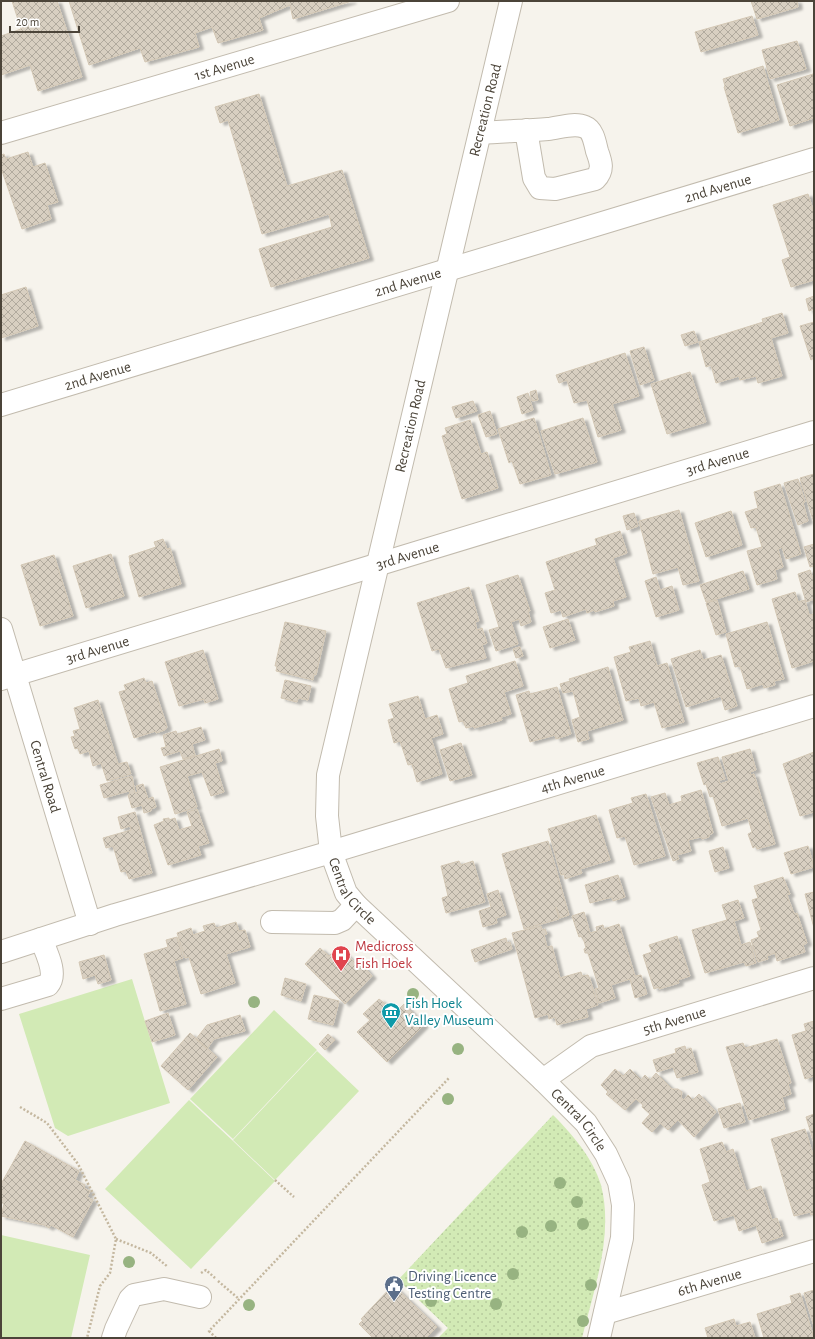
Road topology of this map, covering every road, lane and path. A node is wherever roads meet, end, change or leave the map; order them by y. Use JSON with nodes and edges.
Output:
{"nodes":[{"id":1,"x":448,"y":1,"type":"edge"},
{"id":2,"x":511,"y":1,"type":"edge"},
{"id":3,"x":526,"y":130,"type":"dead end"},
{"id":4,"x":1,"y":133,"type":"edge"},
{"id":5,"x":480,"y":133,"type":"junction"},
{"id":6,"x":814,"y":159,"type":"edge"},
{"id":7,"x":446,"y":271,"type":"junction"},
{"id":8,"x":1,"y":405,"type":"edge"},
{"id":9,"x":814,"y":432,"type":"edge"},
{"id":10,"x":377,"y":564,"type":"junction"},
{"id":11,"x":1,"y":629,"type":"edge"},
{"id":12,"x":8,"y":677,"type":"edge"},
{"id":13,"x":814,"y":706,"type":"edge"},
{"id":14,"x":331,"y":852,"type":"junction"},
{"id":15,"x":356,"y":905,"type":"junction"},
{"id":16,"x":272,"y":922,"type":"dead end"},
{"id":17,"x":90,"y":924,"type":"junction"},
{"id":18,"x":41,"y":940,"type":"junction"},
{"id":19,"x":1,"y":952,"type":"edge"},
{"id":20,"x":814,"y":978,"type":"edge"},
{"id":21,"x":1,"y":999,"type":"edge"},
{"id":22,"x":449,"y":1078,"type":"dead end"},
{"id":23,"x":543,"y":1080,"type":"junction"},
{"id":24,"x":20,"y":1107,"type":"dead end"},
{"id":25,"x":275,"y":1180,"type":"dead end"},
{"id":26,"x":294,"y":1198,"type":"dead end"},
{"id":27,"x":814,"y":1251,"type":"edge"},
{"id":28,"x":200,"y":1297,"type":"dead end"},
{"id":29,"x":605,"y":1313,"type":"junction"},
{"id":30,"x":87,"y":1338,"type":"edge"},
{"id":31,"x":113,"y":1338,"type":"edge"},
{"id":32,"x":216,"y":1338,"type":"edge"},
{"id":33,"x":599,"y":1338,"type":"edge"}],
"edges":[{"from":1,"to":4,"type":"street","name":"1st Avenue"},
{"from":2,"to":5,"type":"street","name":"Recreation Road"},
{"from":3,"to":5,"type":"street"},
{"from":5,"to":7,"type":"street","name":"Recreation Road"},
{"from":6,"to":7,"type":"street","name":"2nd Avenue"},
{"from":7,"to":8,"type":"street","name":"2nd Avenue"},
{"from":7,"to":10,"type":"street","name":"Recreation Road"},
{"from":9,"to":10,"type":"street","name":"3rd Avenue"},
{"from":10,"to":12,"type":"street","name":"3rd Avenue"},
{"from":10,"to":14,"type":"street","name":"Recreation Road"},
{"from":11,"to":12,"type":"street","name":"Central Road"},
{"from":12,"to":17,"type":"street","name":"Central Road"},
{"from":13,"to":14,"type":"street","name":"4th Avenue"},
{"from":14,"to":15,"type":"street","name":"Central Circle"},
{"from":14,"to":17,"type":"street","name":"Central Circle"},
{"from":15,"to":16,"type":"street"},
{"from":15,"to":23,"type":"street","name":"Central Circle"},
{"from":17,"to":18,"type":"street","name":"Central Circle"},
{"from":18,"to":19,"type":"street","name":"Central Circle"},
{"from":18,"to":21,"type":"street"},
{"from":20,"to":23,"type":"street","name":"5th Avenue"},
{"from":22,"to":32,"type":"path"},
{"from":23,"to":29,"type":"street","name":"Central Circle"},
{"from":24,"to":30,"type":"path"},
{"from":25,"to":26,"type":"path"},
{"from":27,"to":29,"type":"street","name":"6th Avenue"},
{"from":28,"to":31,"type":"street"},
{"from":29,"to":33,"type":"street","name":"Central Circle"}]}
